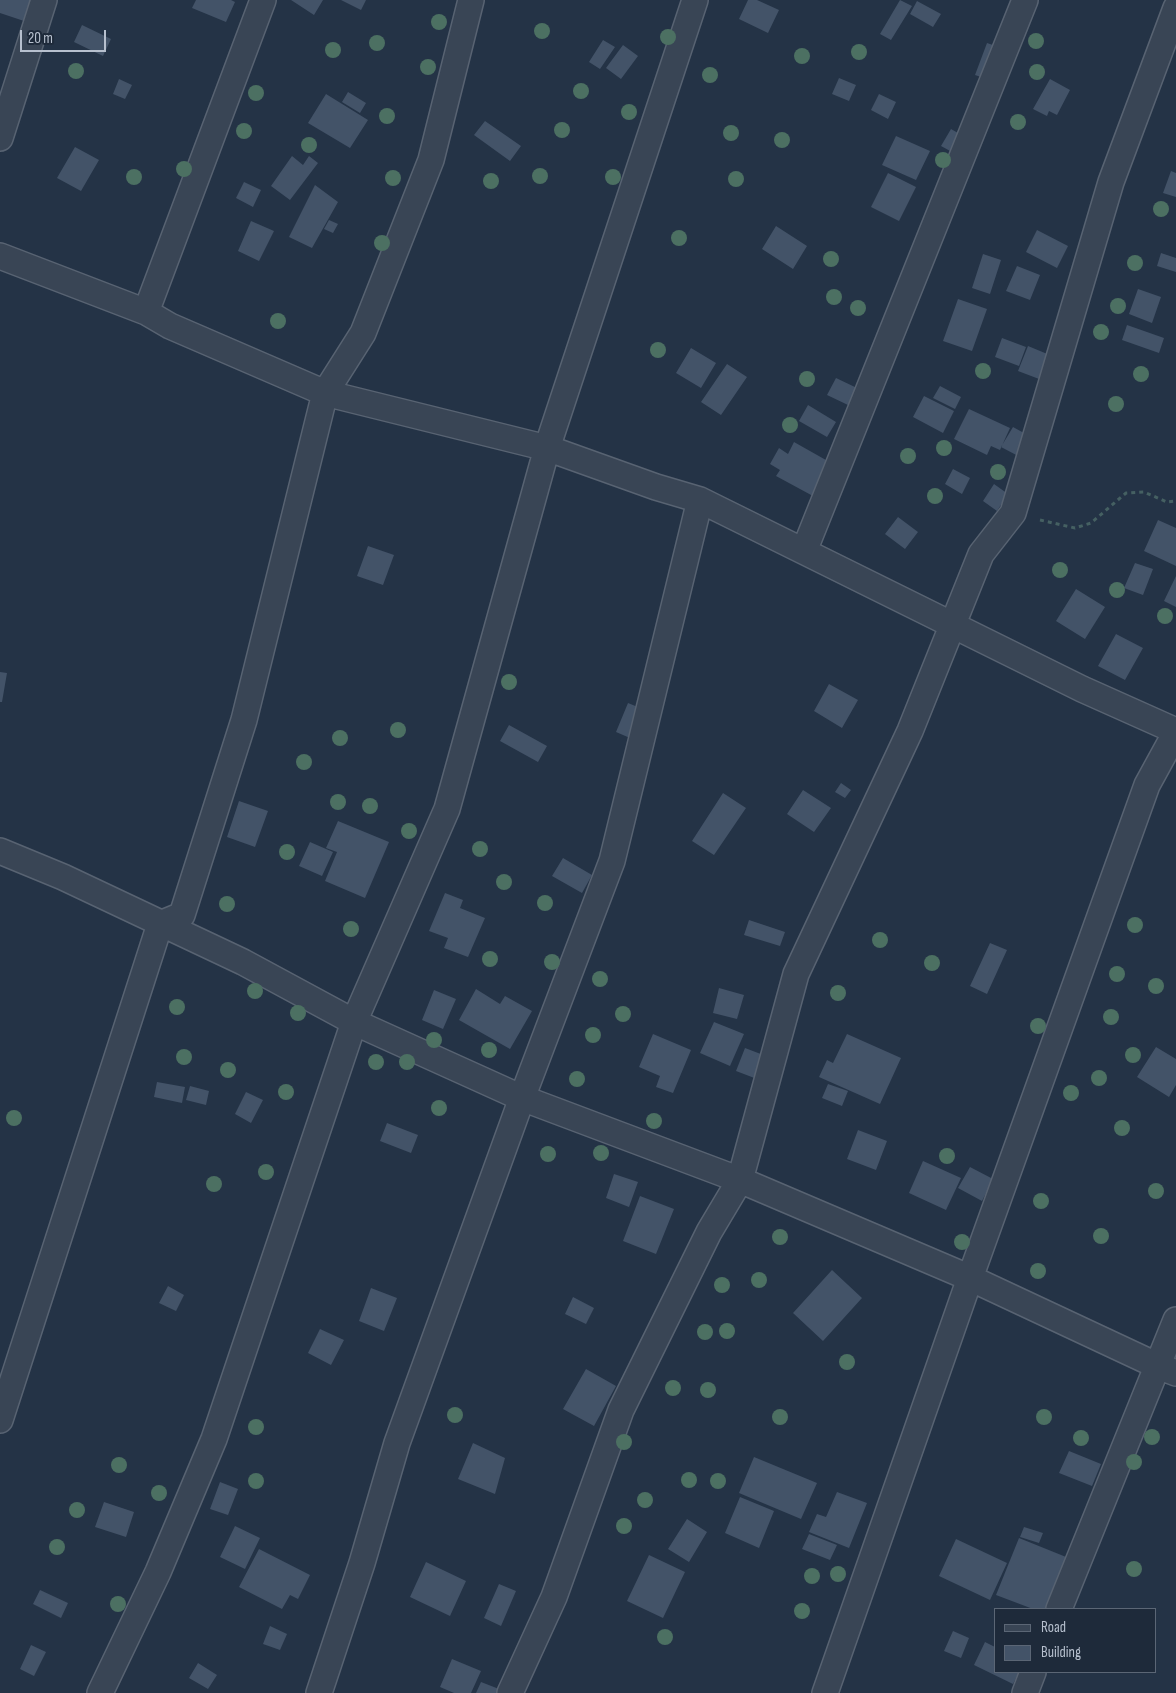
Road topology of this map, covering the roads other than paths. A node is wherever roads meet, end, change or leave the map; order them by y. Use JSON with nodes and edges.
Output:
{"nodes":[{"id":1,"x":44,"y":0,"type":"edge"},
{"id":2,"x":263,"y":0,"type":"edge"},
{"id":3,"x":471,"y":0,"type":"edge"},
{"id":4,"x":695,"y":0,"type":"edge"},
{"id":5,"x":1024,"y":0,"type":"edge"},
{"id":6,"x":1176,"y":8,"type":"edge"},
{"id":7,"x":0,"y":138,"type":"edge"},
{"id":8,"x":0,"y":256,"type":"edge"},
{"id":9,"x":146,"y":312,"type":"junction"},
{"id":10,"x":325,"y":393,"type":"junction"},
{"id":11,"x":547,"y":448,"type":"junction"},
{"id":12,"x":700,"y":500,"type":"junction"},
{"id":13,"x":804,"y":551,"type":"junction"},
{"id":14,"x":952,"y":624,"type":"junction"},
{"id":15,"x":1176,"y":732,"type":"edge"},
{"id":16,"x":0,"y":851,"type":"edge"},
{"id":17,"x":160,"y":924,"type":"junction"},
{"id":18,"x":354,"y":1022,"type":"junction"},
{"id":19,"x":522,"y":1098,"type":"junction"},
{"id":20,"x":740,"y":1180,"type":"junction"},
{"id":21,"x":970,"y":1278,"type":"junction"},
{"id":22,"x":1176,"y":1320,"type":"edge"},
{"id":23,"x":1167,"y":1369,"type":"edge"},
{"id":24,"x":0,"y":1420,"type":"edge"},
{"id":25,"x":1059,"y":1608,"type":"edge"},
{"id":26,"x":1034,"y":1673,"type":"edge"},
{"id":27,"x":100,"y":1693,"type":"edge"},
{"id":28,"x":319,"y":1693,"type":"edge"},
{"id":29,"x":510,"y":1693,"type":"edge"},
{"id":30,"x":825,"y":1693,"type":"edge"},
{"id":31,"x":1025,"y":1693,"type":"edge"}],
"edges":[{"from":1,"to":7,"type":"street"},
{"from":2,"to":9,"type":"street"},
{"from":3,"to":10,"type":"street"},
{"from":4,"to":11,"type":"street"},
{"from":5,"to":13,"type":"street"},
{"from":6,"to":14,"type":"street"},
{"from":8,"to":9,"type":"street"},
{"from":9,"to":10,"type":"street"},
{"from":10,"to":11,"type":"street"},
{"from":10,"to":17,"type":"street"},
{"from":11,"to":12,"type":"street"},
{"from":11,"to":18,"type":"street"},
{"from":12,"to":13,"type":"street"},
{"from":12,"to":19,"type":"street"},
{"from":13,"to":14,"type":"street"},
{"from":14,"to":15,"type":"street"},
{"from":14,"to":20,"type":"street"},
{"from":15,"to":21,"type":"street"},
{"from":16,"to":17,"type":"street"},
{"from":17,"to":18,"type":"street"},
{"from":17,"to":24,"type":"street"},
{"from":18,"to":19,"type":"street"},
{"from":18,"to":27,"type":"street"},
{"from":19,"to":20,"type":"street"},
{"from":19,"to":28,"type":"street"},
{"from":20,"to":21,"type":"street"},
{"from":20,"to":29,"type":"street"},
{"from":21,"to":23,"type":"street"},
{"from":21,"to":30,"type":"street"},
{"from":22,"to":23,"type":"street"},
{"from":23,"to":25,"type":"street"},
{"from":26,"to":31,"type":"street"}]}
